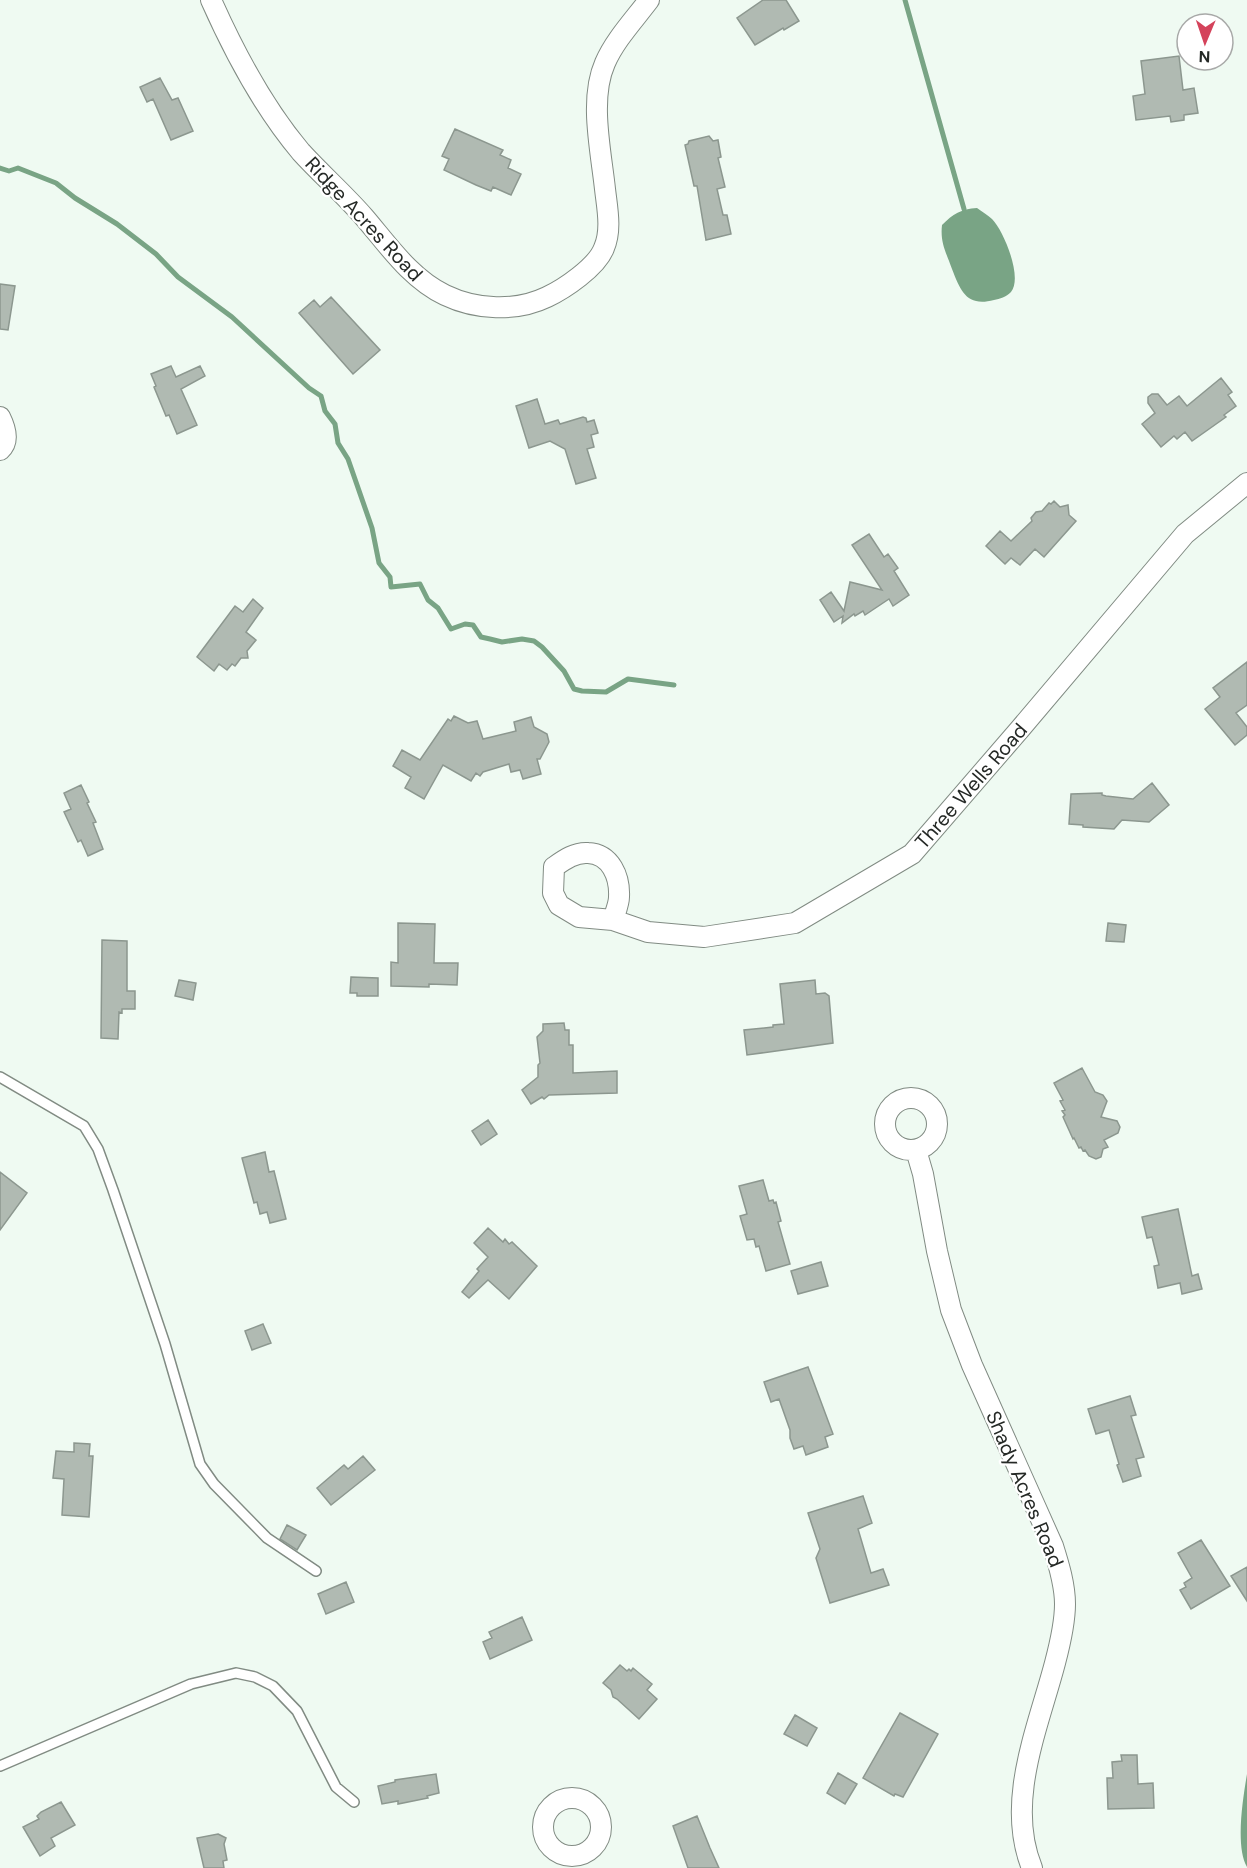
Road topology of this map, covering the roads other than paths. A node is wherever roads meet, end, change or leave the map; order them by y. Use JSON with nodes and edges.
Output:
{"nodes":[{"id":1,"x":211,"y":0,"type":"edge"},
{"id":2,"x":649,"y":0,"type":"edge"},
{"id":3,"x":0,"y":417,"type":"edge"},
{"id":4,"x":0,"y":450,"type":"edge"},
{"id":5,"x":1247,"y":483,"type":"edge"},
{"id":6,"x":613,"y":920,"type":"dead end"},
{"id":7,"x":0,"y":1077,"type":"edge"},
{"id":8,"x":916,"y":1150,"type":"dead end"},
{"id":9,"x":316,"y":1571,"type":"dead end"},
{"id":10,"x":0,"y":1766,"type":"edge"},
{"id":11,"x":354,"y":1802,"type":"dead end"},
{"id":12,"x":1032,"y":1868,"type":"edge"}],
"edges":[{"from":1,"to":2,"type":"street","name":"Ridge Acres Road"},
{"from":3,"to":4,"type":"street"},
{"from":5,"to":6,"type":"street","name":"Three Wells Road"},
{"from":7,"to":9,"type":"lane"},
{"from":8,"to":12,"type":"street","name":"Shady Acres Road"},
{"from":10,"to":11,"type":"lane"}]}
